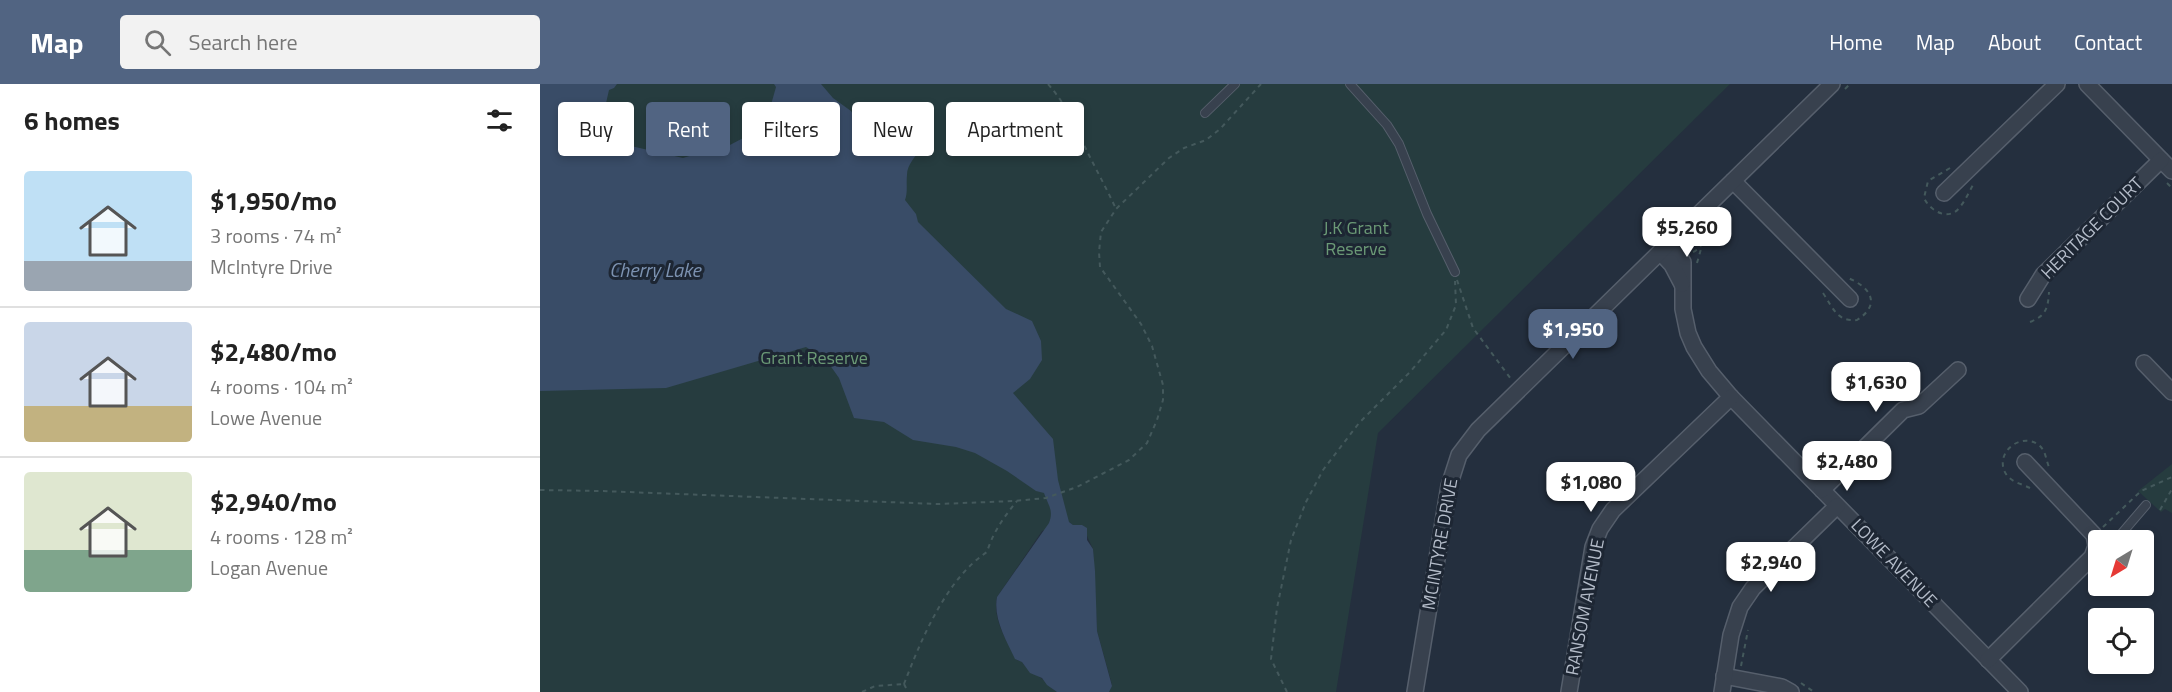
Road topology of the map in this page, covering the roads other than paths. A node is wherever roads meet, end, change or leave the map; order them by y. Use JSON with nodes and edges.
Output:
{"nodes":[{"id":1,"x":1235,"y":84,"type":"edge"},
{"id":2,"x":1350,"y":84,"type":"edge"},
{"id":3,"x":2057,"y":84,"type":"edge"},
{"id":4,"x":2087,"y":84,"type":"edge"},
{"id":5,"x":1837,"y":88,"type":"edge"},
{"id":6,"x":1205,"y":113,"type":"dead end"},
{"id":7,"x":2161,"y":160,"type":"junction"},
{"id":8,"x":2172,"y":171,"type":"edge"},
{"id":9,"x":1733,"y":181,"type":"junction"},
{"id":10,"x":1944,"y":193,"type":"dead end"},
{"id":11,"x":1665,"y":248,"type":"junction"},
{"id":12,"x":1455,"y":272,"type":"road end"},
{"id":13,"x":1682,"y":284,"type":"junction"},
{"id":14,"x":1850,"y":299,"type":"dead end"},
{"id":15,"x":2028,"y":299,"type":"dead end"},
{"id":16,"x":2144,"y":363,"type":"dead end"},
{"id":17,"x":1958,"y":370,"type":"dead end"},
{"id":18,"x":2172,"y":392,"type":"edge"},
{"id":19,"x":1731,"y":398,"type":"junction"},
{"id":20,"x":2025,"y":462,"type":"dead end"},
{"id":21,"x":1822,"y":490,"type":"junction"},
{"id":22,"x":2146,"y":505,"type":"dead end"},
{"id":23,"x":1838,"y":506,"type":"junction"},
{"id":24,"x":2091,"y":530,"type":"edge"},
{"id":25,"x":2125,"y":530,"type":"edge"},
{"id":26,"x":2088,"y":561,"type":"edge"},
{"id":27,"x":1988,"y":660,"type":"junction"},
{"id":28,"x":1728,"y":682,"type":"edge"},
{"id":29,"x":1415,"y":692,"type":"edge"},
{"id":30,"x":1569,"y":692,"type":"edge"},
{"id":31,"x":1791,"y":692,"type":"edge"},
{"id":32,"x":2020,"y":692,"type":"edge"}],
"edges":[{"from":1,"to":6,"type":"lane"},
{"from":2,"to":12,"type":"lane"},
{"from":3,"to":10,"type":"street"},
{"from":4,"to":7,"type":"street"},
{"from":5,"to":9,"type":"street","name":"MCINTYRE DRIVE"},
{"from":7,"to":8,"type":"street"},
{"from":7,"to":15,"type":"street","name":"HERITAGE COURT"},
{"from":9,"to":11,"type":"street","name":"MCINTYRE DRIVE"},
{"from":9,"to":14,"type":"street"},
{"from":11,"to":13,"type":"street","name":"LOWE AVENUE"},
{"from":11,"to":13,"type":"street","name":"LOWE AVENUE"},
{"from":11,"to":29,"type":"street","name":"MCINTYRE DRIVE"},
{"from":13,"to":19,"type":"street","name":"LOWE AVENUE"},
{"from":16,"to":18,"type":"street"},
{"from":17,"to":21,"type":"street"},
{"from":19,"to":21,"type":"street","name":"LOWE AVENUE"},
{"from":19,"to":30,"type":"street","name":"RANSOM AVENUE"},
{"from":20,"to":24,"type":"street"},
{"from":21,"to":23,"type":"street","name":"LOWE AVENUE"},
{"from":22,"to":25,"type":"lane"},
{"from":23,"to":27,"type":"street","name":"LOWE AVENUE"},
{"from":23,"to":28,"type":"street"},
{"from":26,"to":27,"type":"street"},
{"from":27,"to":32,"type":"street","name":"LOWE AVENUE"},
{"from":28,"to":31,"type":"street"}]}
